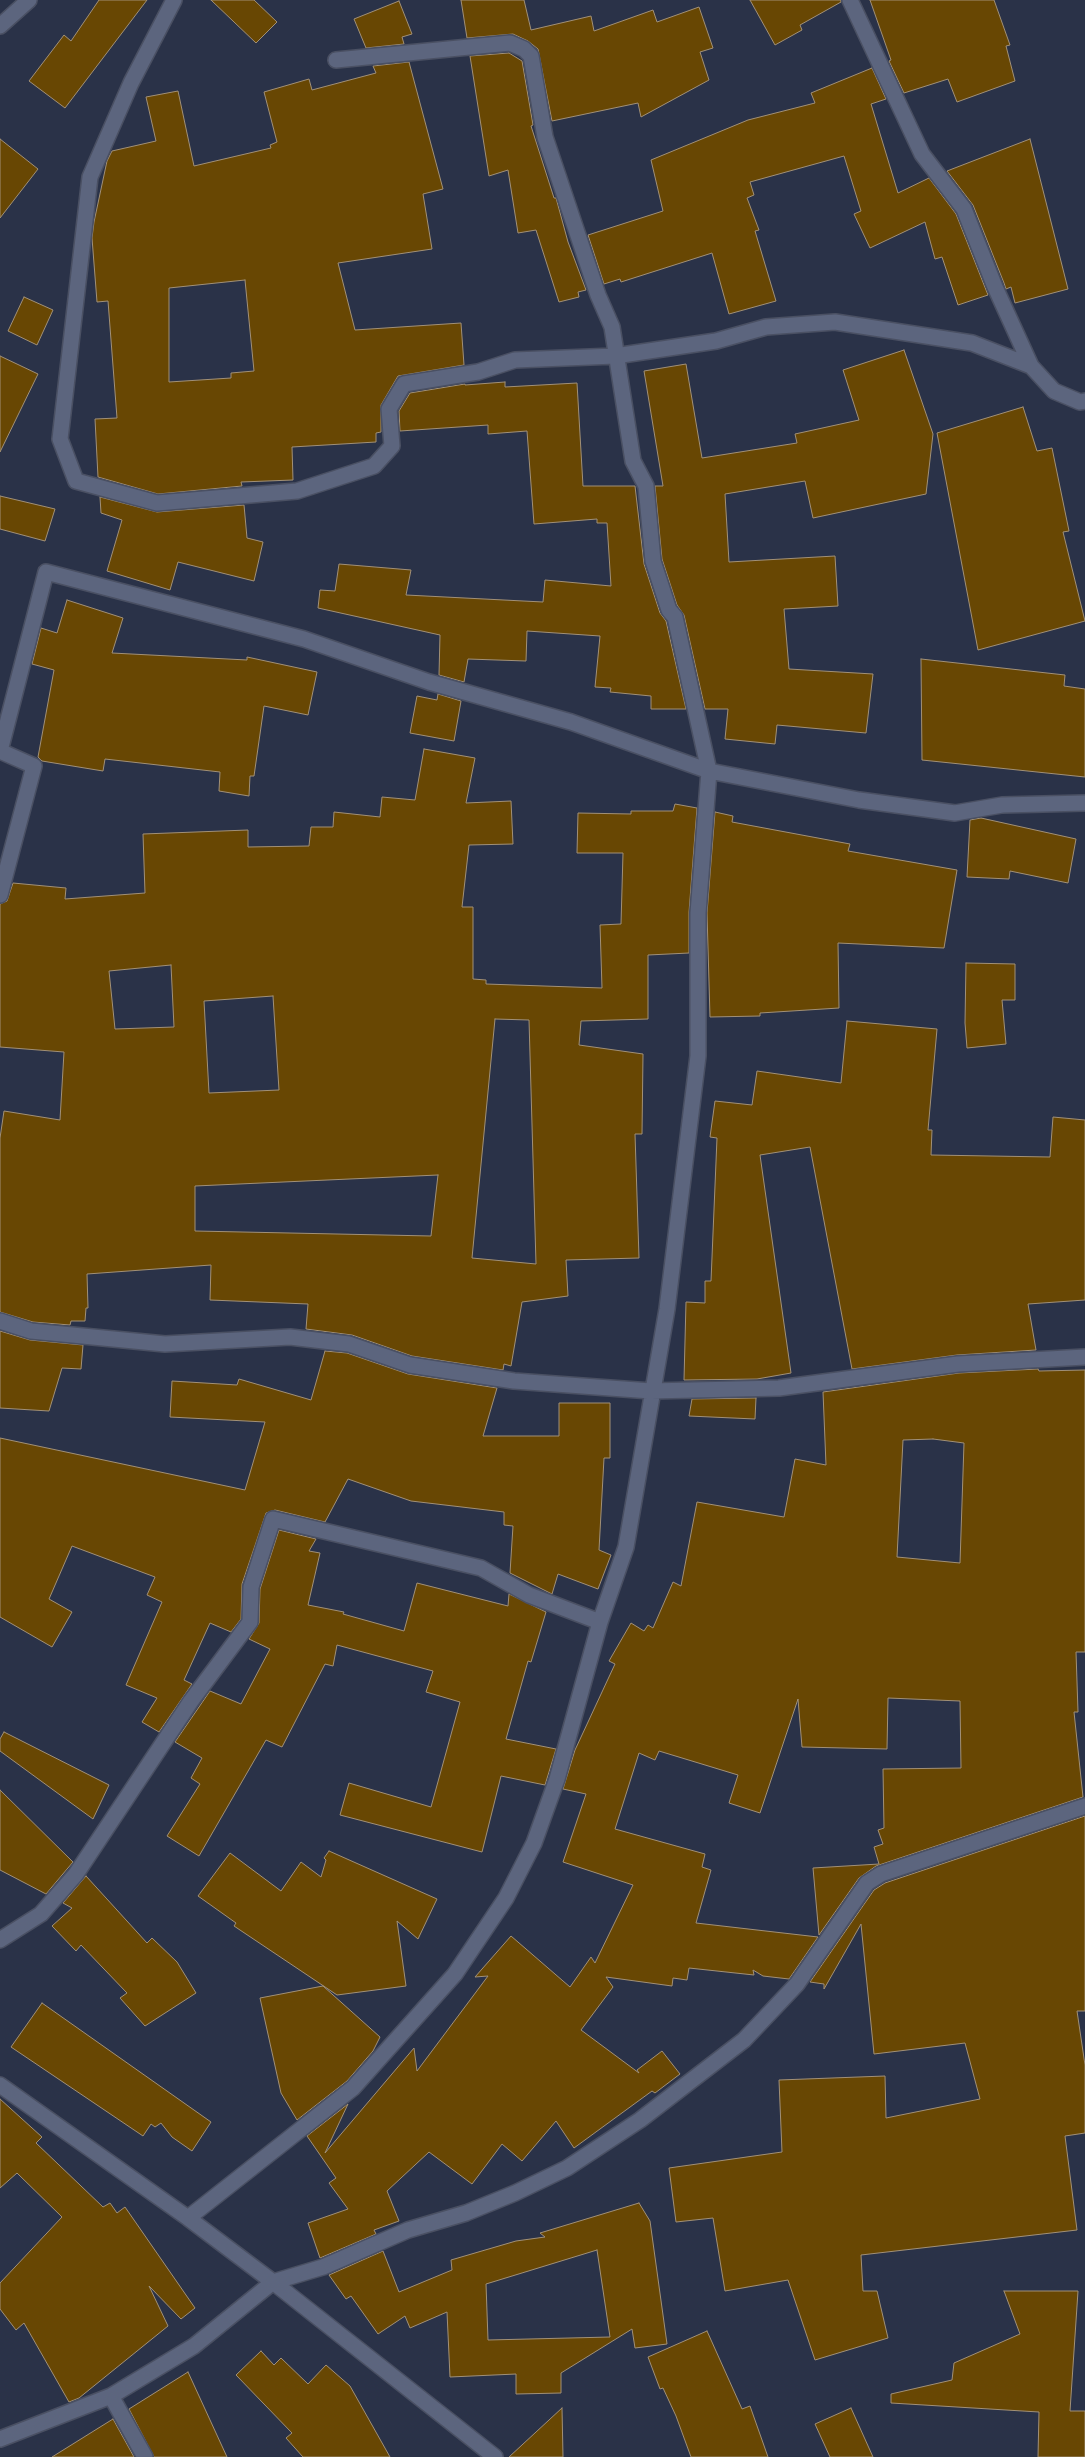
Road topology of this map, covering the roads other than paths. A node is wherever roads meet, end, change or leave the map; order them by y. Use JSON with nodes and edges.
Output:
{"nodes":[{"id":1,"x":29,"y":0,"type":"edge"},
{"id":2,"x":174,"y":0,"type":"edge"},
{"id":3,"x":850,"y":0,"type":"edge"},
{"id":4,"x":0,"y":26,"type":"edge"},
{"id":5,"x":336,"y":60,"type":"dead end"},
{"id":6,"x":615,"y":356,"type":"junction"},
{"id":7,"x":1031,"y":366,"type":"junction"},
{"id":8,"x":1085,"y":401,"type":"edge"},
{"id":9,"x":709,"y":771,"type":"junction"},
{"id":10,"x":1085,"y":802,"type":"edge"},
{"id":11,"x":0,"y":895,"type":"edge"},
{"id":12,"x":0,"y":1321,"type":"edge"},
{"id":13,"x":1085,"y":1357,"type":"edge"},
{"id":14,"x":651,"y":1391,"type":"junction"},
{"id":15,"x":600,"y":1622,"type":"junction"},
{"id":16,"x":1085,"y":1806,"type":"edge"},
{"id":17,"x":0,"y":1940,"type":"edge"},
{"id":18,"x":0,"y":2085,"type":"edge"},
{"id":19,"x":188,"y":2218,"type":"junction"},
{"id":20,"x":273,"y":2282,"type":"junction"},
{"id":21,"x":111,"y":2396,"type":"junction"},
{"id":22,"x":0,"y":2439,"type":"edge"},
{"id":23,"x":145,"y":2457,"type":"edge"},
{"id":24,"x":495,"y":2457,"type":"edge"}],
"edges":[{"from":1,"to":4,"type":"street"},
{"from":2,"to":6,"type":"street"},
{"from":3,"to":7,"type":"street"},
{"from":5,"to":6,"type":"street"},
{"from":6,"to":7,"type":"street"},
{"from":6,"to":9,"type":"street"},
{"from":7,"to":8,"type":"street"},
{"from":9,"to":10,"type":"street"},
{"from":9,"to":11,"type":"street"},
{"from":9,"to":14,"type":"street"},
{"from":12,"to":14,"type":"street"},
{"from":13,"to":14,"type":"street"},
{"from":14,"to":15,"type":"street"},
{"from":15,"to":17,"type":"street"},
{"from":15,"to":19,"type":"street"},
{"from":16,"to":20,"type":"street"},
{"from":18,"to":19,"type":"street"},
{"from":19,"to":20,"type":"street"},
{"from":20,"to":21,"type":"street"},
{"from":20,"to":24,"type":"street"},
{"from":21,"to":22,"type":"street"},
{"from":21,"to":23,"type":"street"}]}
